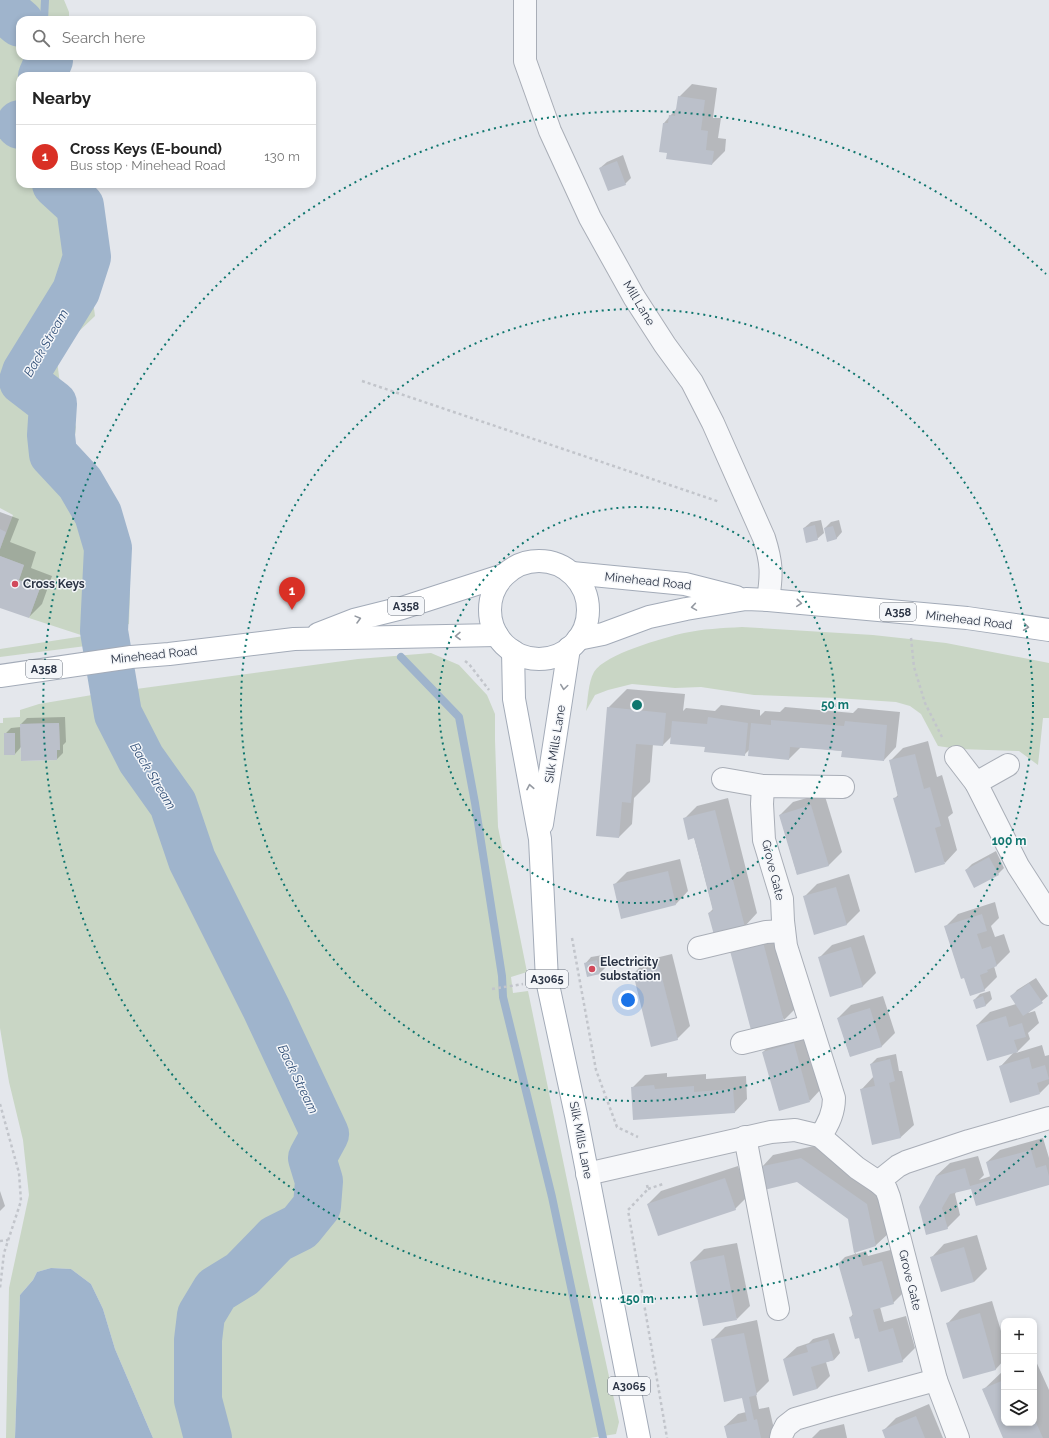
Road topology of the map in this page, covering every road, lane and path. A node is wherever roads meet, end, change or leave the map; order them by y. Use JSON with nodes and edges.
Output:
{"nodes":[{"id":1,"x":525,"y":0,"type":"edge"},
{"id":2,"x":362,"y":381,"type":"dead end"},
{"id":3,"x":753,"y":513,"type":"junction"},
{"id":4,"x":572,"y":573,"type":"junction"},
{"id":5,"x":504,"y":575,"type":"junction"},
{"id":6,"x":746,"y":599,"type":"junction"},
{"id":7,"x":768,"y":600,"type":"junction"},
{"id":8,"x":910,"y":614,"type":"junction"},
{"id":9,"x":1049,"y":630,"type":"edge"},
{"id":10,"x":497,"y":635,"type":"junction"},
{"id":11,"x":309,"y":638,"type":"junction"},
{"id":12,"x":573,"y":644,"type":"junction"},
{"id":13,"x":513,"y":651,"type":"junction"},
{"id":14,"x":0,"y":676,"type":"edge"},
{"id":15,"x":956,"y":757,"type":"joint"},
{"id":16,"x":1008,"y":765,"type":"dead end"},
{"id":17,"x":723,"y":779,"type":"dead end"},
{"id":18,"x":976,"y":783,"type":"junction"},
{"id":19,"x":763,"y":786,"type":"junction"},
{"id":20,"x":843,"y":787,"type":"dead end"},
{"id":21,"x":540,"y":839,"type":"junction"},
{"id":22,"x":1049,"y":914,"type":"edge"},
{"id":23,"x":784,"y":931,"type":"junction"},
{"id":24,"x":571,"y":936,"type":"dead end"},
{"id":25,"x":700,"y":948,"type":"dead end"},
{"id":26,"x":512,"y":986,"type":"dead end"},
{"id":27,"x":492,"y":989,"type":"dead end"},
{"id":28,"x":811,"y":1026,"type":"junction"},
{"id":29,"x":742,"y":1043,"type":"dead end"},
{"id":30,"x":0,"y":1104,"type":"edge"},
{"id":31,"x":1049,"y":1118,"type":"edge"},
{"id":32,"x":820,"y":1136,"type":"junction"},
{"id":33,"x":745,"y":1137,"type":"junction"},
{"id":34,"x":641,"y":1161,"type":"junction"},
{"id":35,"x":587,"y":1174,"type":"junction"},
{"id":36,"x":878,"y":1182,"type":"junction"},
{"id":37,"x":8,"y":1240,"type":"junction"},
{"id":38,"x":0,"y":1242,"type":"edge"},
{"id":39,"x":0,"y":1288,"type":"edge"},
{"id":40,"x":778,"y":1309,"type":"dead end"},
{"id":41,"x":936,"y":1380,"type":"junction"},
{"id":42,"x":639,"y":1438,"type":"edge"},
{"id":43,"x":667,"y":1438,"type":"edge"},
{"id":44,"x":782,"y":1438,"type":"edge"},
{"id":45,"x":958,"y":1438,"type":"edge"}],
"edges":[{"from":1,"to":3,"type":"street","name":"Mill Lane"},
{"from":2,"to":3,"type":"path"},
{"from":3,"to":7,"type":"street","name":"Mill Lane"},
{"from":4,"to":5,"type":"main road","number":"A358"},
{"from":4,"to":6,"type":"main road","name":"Minehead Road","number":"A358"},
{"from":4,"to":12,"type":"main road","number":"A358"},
{"from":5,"to":10,"type":"main road","number":"A358"},
{"from":11,"to":5,"type":"main road","name":"Minehead Road","number":"A358","one_way":true},
{"from":6,"to":7,"type":"main road","name":"Minehead Road","number":"A358"},
{"from":6,"to":12,"type":"main road","name":"Minehead Road","number":"A358","one_way":true},
{"from":7,"to":8,"type":"main road","name":"Minehead Road","number":"A358","one_way":true},
{"from":8,"to":9,"type":"main road","name":"Minehead Road","number":"A358","one_way":true},
{"from":8,"to":15,"type":"path"},
{"from":10,"to":11,"type":"main road","name":"Minehead Road","number":"A358","one_way":true},
{"from":10,"to":13,"type":"main road","number":"A358"},
{"from":11,"to":14,"type":"main road","name":"Minehead Road","number":"A358"},
{"from":12,"to":13,"type":"main road","number":"A358"},
{"from":12,"to":21,"type":"main road","name":"Silk Mills Lane","number":"A3065","one_way":true},
{"from":21,"to":13,"type":"main road","name":"Silk Mills Lane","number":"A3065","one_way":true},
{"from":15,"to":18,"type":"street"},
{"from":16,"to":18,"type":"street"},
{"from":17,"to":19,"type":"street"},
{"from":18,"to":22,"type":"street"},
{"from":19,"to":20,"type":"street"},
{"from":19,"to":23,"type":"street","name":"Grove Gate"},
{"from":21,"to":35,"type":"main road","name":"Silk Mills Lane","number":"A3065"},
{"from":23,"to":25,"type":"street"},
{"from":23,"to":28,"type":"street","name":"Grove Gate"},
{"from":24,"to":34,"type":"path"},
{"from":26,"to":27,"type":"path"},
{"from":28,"to":29,"type":"street"},
{"from":28,"to":32,"type":"street","name":"Grove Gate"},
{"from":30,"to":37,"type":"path"},
{"from":31,"to":36,"type":"street"},
{"from":32,"to":33,"type":"street","name":"Grove Gate"},
{"from":32,"to":36,"type":"street","name":"Grove Gate"},
{"from":33,"to":34,"type":"street","name":"Grove Gate"},
{"from":33,"to":40,"type":"street"},
{"from":34,"to":35,"type":"street","name":"Grove Gate"},
{"from":34,"to":43,"type":"path"},
{"from":35,"to":42,"type":"main road","name":"Silk Mills Lane","number":"A3065"},
{"from":36,"to":41,"type":"street","name":"Grove Gate"},
{"from":37,"to":38,"type":"path"},
{"from":37,"to":39,"type":"path"},
{"from":41,"to":44,"type":"street"},
{"from":41,"to":45,"type":"street","name":"Grove Gate"}]}
